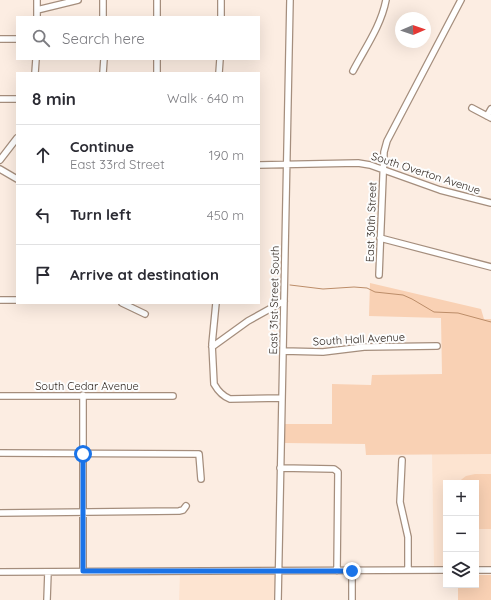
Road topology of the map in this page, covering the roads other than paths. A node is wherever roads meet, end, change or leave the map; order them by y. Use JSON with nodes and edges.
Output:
{"nodes":[{"id":1,"x":37,"y":0,"type":"edge"},
{"id":2,"x":78,"y":0,"type":"edge"},
{"id":3,"x":103,"y":0,"type":"edge"},
{"id":4,"x":158,"y":0,"type":"edge"},
{"id":5,"x":221,"y":0,"type":"edge"},
{"id":6,"x":290,"y":0,"type":"edge"},
{"id":7,"x":386,"y":0,"type":"edge"},
{"id":8,"x":461,"y":0,"type":"edge"},
{"id":9,"x":37,"y":10,"type":"junction"},
{"id":10,"x":37,"y":16,"type":"edge"},
{"id":11,"x":103,"y":16,"type":"edge"},
{"id":12,"x":157,"y":16,"type":"edge"},
{"id":13,"x":221,"y":16,"type":"edge"},
{"id":14,"x":0,"y":39,"type":"edge"},
{"id":15,"x":16,"y":39,"type":"edge"},
{"id":16,"x":36,"y":60,"type":"edge"},
{"id":17,"x":104,"y":60,"type":"edge"},
{"id":18,"x":157,"y":60,"type":"edge"},
{"id":19,"x":220,"y":60,"type":"edge"},
{"id":20,"x":353,"y":71,"type":"dead end"},
{"id":21,"x":35,"y":72,"type":"edge"},
{"id":22,"x":103,"y":72,"type":"edge"},
{"id":23,"x":156,"y":72,"type":"edge"},
{"id":24,"x":220,"y":72,"type":"edge"},
{"id":25,"x":0,"y":99,"type":"edge"},
{"id":26,"x":16,"y":99,"type":"edge"},
{"id":27,"x":472,"y":108,"type":"dead end"},
{"id":28,"x":491,"y":108,"type":"edge"},
{"id":29,"x":489,"y":117,"type":"edge"},
{"id":30,"x":16,"y":139,"type":"edge"},
{"id":31,"x":0,"y":160,"type":"edge"},
{"id":32,"x":287,"y":164,"type":"junction"},
{"id":33,"x":260,"y":165,"type":"edge"},
{"id":34,"x":0,"y":169,"type":"edge"},
{"id":35,"x":382,"y":170,"type":"junction"},
{"id":36,"x":16,"y":178,"type":"edge"},
{"id":37,"x":491,"y":203,"type":"edge"},
{"id":38,"x":380,"y":238,"type":"junction"},
{"id":39,"x":491,"y":267,"type":"edge"},
{"id":40,"x":379,"y":275,"type":"dead end"},
{"id":41,"x":0,"y":300,"type":"edge"},
{"id":42,"x":16,"y":300,"type":"edge"},
{"id":43,"x":284,"y":301,"type":"junction"},
{"id":44,"x":124,"y":304,"type":"edge"},
{"id":45,"x":216,"y":304,"type":"edge"},
{"id":46,"x":146,"y":314,"type":"dead end"},
{"id":47,"x":437,"y":346,"type":"dead end"},
{"id":48,"x":212,"y":347,"type":"junction"},
{"id":49,"x":283,"y":351,"type":"junction"},
{"id":50,"x":83,"y":395,"type":"junction"},
{"id":51,"x":0,"y":396,"type":"edge"},
{"id":52,"x":173,"y":396,"type":"dead end"},
{"id":53,"x":282,"y":398,"type":"junction"},
{"id":54,"x":0,"y":453,"type":"edge"},
{"id":55,"x":83,"y":454,"type":"junction"},
{"id":56,"x":402,"y":460,"type":"dead end"},
{"id":57,"x":280,"y":468,"type":"junction"},
{"id":58,"x":201,"y":479,"type":"dead end"},
{"id":59,"x":186,"y":506,"type":"dead end"},
{"id":60,"x":83,"y":512,"type":"junction"},
{"id":61,"x":0,"y":513,"type":"edge"},
{"id":62,"x":408,"y":570,"type":"junction"},
{"id":63,"x":443,"y":570,"type":"edge"},
{"id":64,"x":479,"y":570,"type":"edge"},
{"id":65,"x":491,"y":570,"type":"edge"},
{"id":66,"x":83,"y":571,"type":"junction"},
{"id":67,"x":278,"y":571,"type":"junction"},
{"id":68,"x":337,"y":571,"type":"junction"},
{"id":69,"x":352,"y":571,"type":"junction"},
{"id":70,"x":0,"y":572,"type":"edge"},
{"id":71,"x":48,"y":572,"type":"junction"},
{"id":72,"x":47,"y":600,"type":"edge"},
{"id":73,"x":278,"y":600,"type":"edge"},
{"id":74,"x":352,"y":600,"type":"edge"}],
"edges":[{"from":1,"to":9,"type":"street"},
{"from":2,"to":9,"type":"street"},
{"from":3,"to":11,"type":"street"},
{"from":4,"to":12,"type":"street"},
{"from":5,"to":13,"type":"street"},
{"from":6,"to":32,"type":"street","name":"East 31st Street South"},
{"from":7,"to":20,"type":"street"},
{"from":8,"to":35,"type":"street","name":"East 30th Street"},
{"from":9,"to":10,"type":"street"},
{"from":14,"to":15,"type":"street"},
{"from":16,"to":21,"type":"street"},
{"from":17,"to":22,"type":"street"},
{"from":18,"to":23,"type":"street"},
{"from":19,"to":24,"type":"street"},
{"from":25,"to":26,"type":"street"},
{"from":27,"to":29,"type":"street"},
{"from":28,"to":29,"type":"street"},
{"from":30,"to":31,"type":"street"},
{"from":32,"to":33,"type":"street","name":"South Overton Avenue"},
{"from":32,"to":35,"type":"street","name":"South Overton Avenue"},
{"from":32,"to":43,"type":"street","name":"East 31st Street South"},
{"from":34,"to":36,"type":"street"},
{"from":35,"to":37,"type":"street","name":"South Overton Avenue"},
{"from":35,"to":38,"type":"street","name":"East 30th Street"},
{"from":38,"to":39,"type":"street"},
{"from":38,"to":40,"type":"street","name":"East 30th Street"},
{"from":41,"to":42,"type":"street"},
{"from":43,"to":48,"type":"street"},
{"from":43,"to":49,"type":"street","name":"East 31st Street South"},
{"from":44,"to":46,"type":"street"},
{"from":45,"to":48,"type":"street"},
{"from":47,"to":49,"type":"street","name":"South Hall Avenue"},
{"from":48,"to":53,"type":"street"},
{"from":49,"to":53,"type":"street","name":"East 31st Street South"},
{"from":50,"to":51,"type":"street","name":"South Cedar Avenue"},
{"from":50,"to":52,"type":"street","name":"South Cedar Avenue"},
{"from":50,"to":55,"type":"street"},
{"from":53,"to":57,"type":"street","name":"East 31st Street South"},
{"from":54,"to":55,"type":"street"},
{"from":55,"to":58,"type":"street"},
{"from":55,"to":60,"type":"street"},
{"from":56,"to":62,"type":"street"},
{"from":57,"to":67,"type":"street","name":"East 31st Street South"},
{"from":57,"to":68,"type":"street"},
{"from":59,"to":60,"type":"street"},
{"from":60,"to":61,"type":"street"},
{"from":60,"to":66,"type":"street"},
{"from":62,"to":63,"type":"street"},
{"from":62,"to":69,"type":"street"},
{"from":64,"to":65,"type":"street"},
{"from":66,"to":67,"type":"street"},
{"from":66,"to":71,"type":"street"},
{"from":67,"to":68,"type":"street"},
{"from":67,"to":73,"type":"street","name":"East 31st Street South"},
{"from":68,"to":69,"type":"street"},
{"from":69,"to":74,"type":"street"},
{"from":70,"to":71,"type":"street"},
{"from":71,"to":72,"type":"street"}]}
